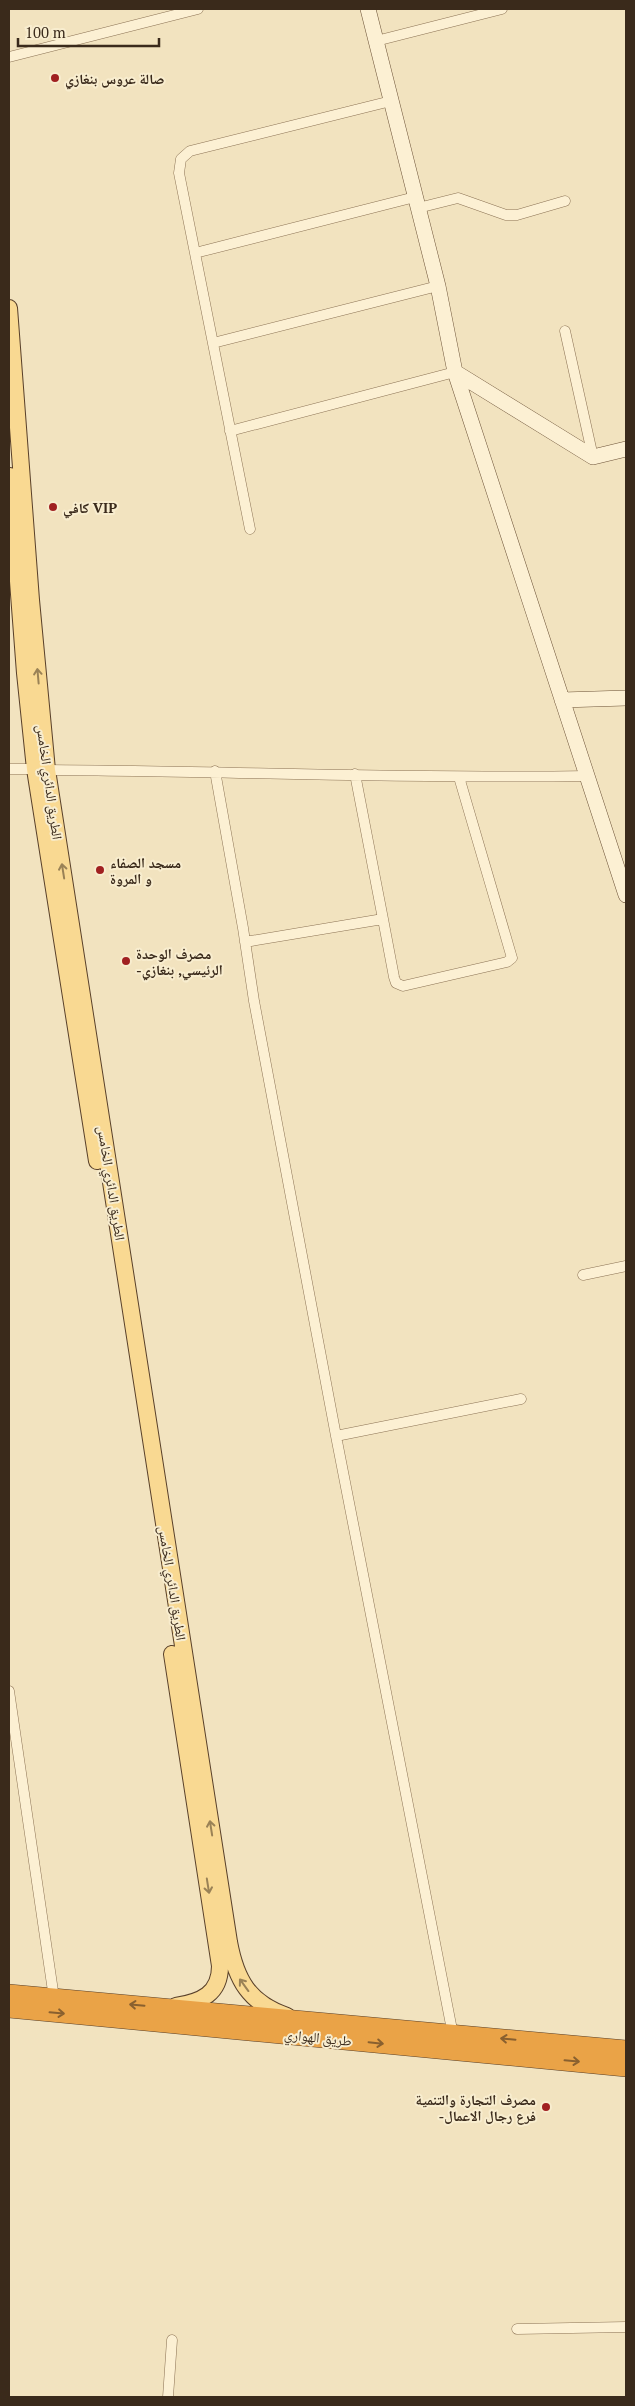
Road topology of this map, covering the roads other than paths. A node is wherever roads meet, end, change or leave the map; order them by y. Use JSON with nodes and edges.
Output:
{"nodes":[{"id":1,"x":198,"y":9,"type":"edge"},
{"id":2,"x":368,"y":9,"type":"edge"},
{"id":3,"x":502,"y":9,"type":"edge"},
{"id":4,"x":376,"y":40,"type":"junction"},
{"id":5,"x":9,"y":58,"type":"edge"},
{"id":6,"x":391,"y":101,"type":"junction"},
{"id":7,"x":565,"y":201,"type":"dead end"},
{"id":8,"x":417,"y":203,"type":"junction"},
{"id":9,"x":195,"y":253,"type":"junction"},
{"id":10,"x":438,"y":286,"type":"junction"},
{"id":11,"x":9,"y":308,"type":"edge"},
{"id":12,"x":565,"y":331,"type":"dead end"},
{"id":13,"x":213,"y":343,"type":"junction"},
{"id":14,"x":455,"y":372,"type":"junction"},
{"id":15,"x":230,"y":431,"type":"junction"},
{"id":16,"x":626,"y":449,"type":"edge"},
{"id":17,"x":9,"y":451,"type":"edge"},
{"id":18,"x":593,"y":457,"type":"junction"},
{"id":19,"x":250,"y":529,"type":"dead end"},
{"id":20,"x":626,"y":698,"type":"edge"},
{"id":21,"x":562,"y":700,"type":"junction"},
{"id":22,"x":9,"y":769,"type":"edge"},
{"id":23,"x":41,"y":770,"type":"junction"},
{"id":24,"x":214,"y":771,"type":"junction"},
{"id":25,"x":355,"y":774,"type":"junction"},
{"id":26,"x":587,"y":776,"type":"junction"},
{"id":27,"x":459,"y":777,"type":"junction"},
{"id":28,"x":626,"y":895,"type":"edge"},
{"id":29,"x":383,"y":918,"type":"junction"},
{"id":30,"x":246,"y":942,"type":"junction"},
{"id":31,"x":626,"y":1266,"type":"edge"},
{"id":32,"x":583,"y":1275,"type":"dead end"},
{"id":33,"x":521,"y":1399,"type":"dead end"},
{"id":34,"x":336,"y":1436,"type":"junction"},
{"id":35,"x":156,"y":1514,"type":"junction"},
{"id":36,"x":9,"y":1691,"type":"edge"},
{"id":37,"x":9,"y":1994,"type":"edge"},
{"id":38,"x":54,"y":1998,"type":"junction"},
{"id":39,"x":9,"y":2008,"type":"edge"},
{"id":40,"x":166,"y":2008,"type":"junction"},
{"id":41,"x":299,"y":2019,"type":"junction"},
{"id":42,"x":453,"y":2035,"type":"junction"},
{"id":43,"x":536,"y":2050,"type":"junction"},
{"id":44,"x":626,"y":2050,"type":"edge"},
{"id":45,"x":626,"y":2066,"type":"edge"},
{"id":46,"x":626,"y":2327,"type":"edge"},
{"id":47,"x":517,"y":2329,"type":"dead end"},
{"id":48,"x":172,"y":2340,"type":"dead end"},
{"id":49,"x":168,"y":2397,"type":"edge"}],
"edges":[{"from":1,"to":5,"type":"street"},
{"from":2,"to":4,"type":"main road"},
{"from":3,"to":4,"type":"street"},
{"from":4,"to":6,"type":"main road"},
{"from":6,"to":8,"type":"main road"},
{"from":6,"to":9,"type":"street"},
{"from":7,"to":8,"type":"street"},
{"from":8,"to":9,"type":"street"},
{"from":8,"to":10,"type":"main road"},
{"from":9,"to":13,"type":"street"},
{"from":10,"to":13,"type":"street"},
{"from":10,"to":14,"type":"main road"},
{"from":23,"to":11,"type":"main road","name":"الطريق الدائري الخامس","one_way":true},
{"from":12,"to":18,"type":"street"},
{"from":13,"to":15,"type":"street"},
{"from":14,"to":15,"type":"street"},
{"from":14,"to":18,"type":"main road"},
{"from":14,"to":21,"type":"main road"},
{"from":15,"to":19,"type":"street"},
{"from":16,"to":18,"type":"main road"},
{"from":17,"to":23,"type":"main road","name":"الطريق الدائري الخامس"},
{"from":20,"to":21,"type":"main road"},
{"from":21,"to":26,"type":"main road"},
{"from":22,"to":23,"type":"street"},
{"from":23,"to":24,"type":"street"},
{"from":23,"to":35,"type":"main road","name":"الطريق الدائري الخامس"},
{"from":24,"to":25,"type":"street"},
{"from":24,"to":30,"type":"street"},
{"from":25,"to":27,"type":"street"},
{"from":25,"to":29,"type":"street"},
{"from":26,"to":27,"type":"street"},
{"from":26,"to":28,"type":"main road"},
{"from":27,"to":29,"type":"street"},
{"from":29,"to":30,"type":"street"},
{"from":30,"to":34,"type":"street"},
{"from":31,"to":32,"type":"street"},
{"from":33,"to":34,"type":"street"},
{"from":34,"to":42,"type":"street"},
{"from":35,"to":40,"type":"main road","name":"الطريق الدائري الخامس","one_way":true},
{"from":41,"to":35,"type":"main road","name":"الطريق الدائري الخامس","one_way":true},
{"from":36,"to":38,"type":"street"},
{"from":37,"to":38,"type":"highway","name":"طريق الهواري"},
{"from":40,"to":38,"type":"highway","name":"طريق الهواري","one_way":true},
{"from":39,"to":43,"type":"highway","name":"طريق الهواري","one_way":true},
{"from":40,"to":41,"type":"highway","name":"طريق الهواري"},
{"from":41,"to":42,"type":"highway","name":"طريق الهواري"},
{"from":43,"to":42,"type":"highway","name":"طريق الهواري","one_way":true},
{"from":43,"to":44,"type":"highway","name":"طريق الهواري"},
{"from":43,"to":45,"type":"highway","name":"طريق الهواري","one_way":true},
{"from":46,"to":47,"type":"street"},
{"from":48,"to":49,"type":"street"}]}
